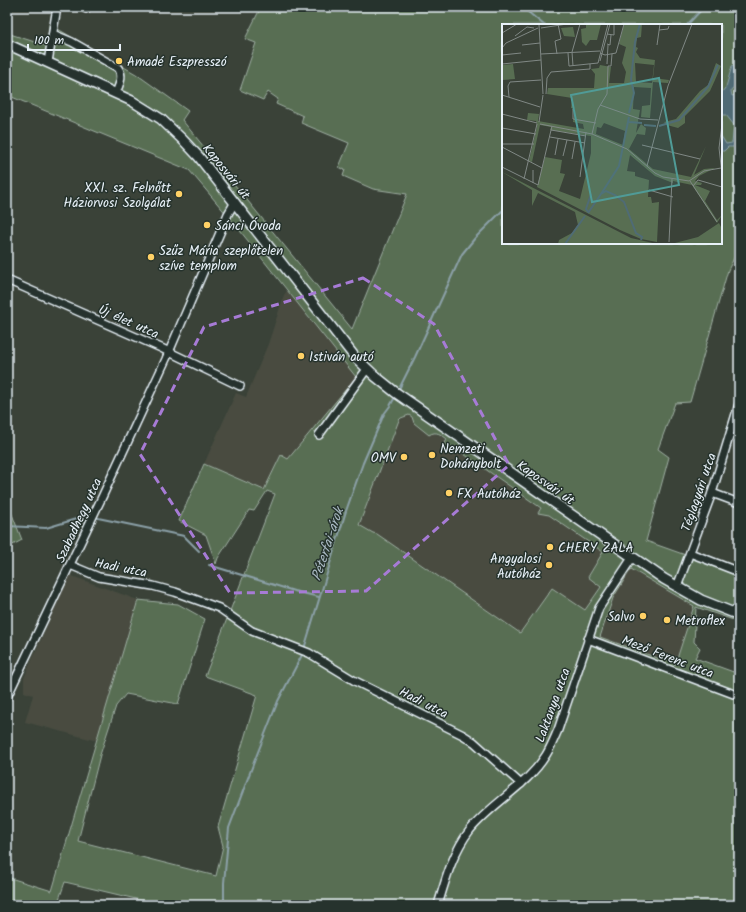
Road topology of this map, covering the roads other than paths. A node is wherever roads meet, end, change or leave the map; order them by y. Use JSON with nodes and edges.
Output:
{"nodes":[{"id":1,"x":57,"y":7,"type":"edge"},
{"id":2,"x":53,"y":34,"type":"junction"},
{"id":3,"x":7,"y":44,"type":"edge"},
{"id":4,"x":48,"y":62,"type":"junction"},
{"id":5,"x":116,"y":92,"type":"junction"},
{"id":6,"x":235,"y":202,"type":"junction"},
{"id":7,"x":7,"y":280,"type":"edge"},
{"id":8,"x":169,"y":352,"type":"junction"},
{"id":9,"x":367,"y":369,"type":"junction"},
{"id":10,"x":240,"y":386,"type":"dead end"},
{"id":11,"x":739,"y":404,"type":"edge"},
{"id":12,"x":319,"y":435,"type":"dead end"},
{"id":13,"x":712,"y":493,"type":"junction"},
{"id":14,"x":739,"y":504,"type":"edge"},
{"id":15,"x":690,"y":553,"type":"junction"},
{"id":16,"x":632,"y":558,"type":"junction"},
{"id":17,"x":70,"y":565,"type":"junction"},
{"id":18,"x":739,"y":572,"type":"edge"},
{"id":19,"x":677,"y":587,"type":"junction"},
{"id":20,"x":739,"y":615,"type":"edge"},
{"id":21,"x":588,"y":639,"type":"junction"},
{"id":22,"x":739,"y":696,"type":"edge"},
{"id":23,"x":7,"y":697,"type":"edge"},
{"id":24,"x":521,"y":784,"type":"junction"},
{"id":25,"x":438,"y":905,"type":"edge"}],
"edges":[{"from":1,"to":2,"type":"street"},
{"from":2,"to":4,"type":"street"},
{"from":2,"to":5,"type":"street"},
{"from":3,"to":4,"type":"main road","name":"Kaposvári út"},
{"from":4,"to":5,"type":"main road","name":"Kaposvári út"},
{"from":5,"to":6,"type":"main road","name":"Kaposvári út"},
{"from":6,"to":8,"type":"street","name":"Szabadhegy utca"},
{"from":6,"to":9,"type":"main road","name":"Kaposvári út"},
{"from":7,"to":8,"type":"street","name":"Új élet utca"},
{"from":8,"to":10,"type":"street","name":"Új élet utca"},
{"from":8,"to":17,"type":"street","name":"Szabadhegy utca"},
{"from":9,"to":12,"type":"street"},
{"from":9,"to":16,"type":"main road","name":"Kaposvári út"},
{"from":11,"to":13,"type":"street","name":"Téglagyári utca"},
{"from":13,"to":14,"type":"street"},
{"from":13,"to":15,"type":"street","name":"Téglagyári utca"},
{"from":15,"to":18,"type":"street"},
{"from":15,"to":19,"type":"street","name":"Téglagyári utca"},
{"from":16,"to":19,"type":"main road","name":"Kaposvári út"},
{"from":16,"to":21,"type":"street","name":"Laktanya utca"},
{"from":17,"to":23,"type":"street","name":"Szabadhegy utca"},
{"from":17,"to":24,"type":"street","name":"Hadi utca"},
{"from":19,"to":20,"type":"main road","name":"Kaposvári út"},
{"from":21,"to":22,"type":"street","name":"Mező Ferenc utca"},
{"from":21,"to":24,"type":"street","name":"Laktanya utca"},
{"from":24,"to":25,"type":"street","name":"Laktanya utca"}]}
